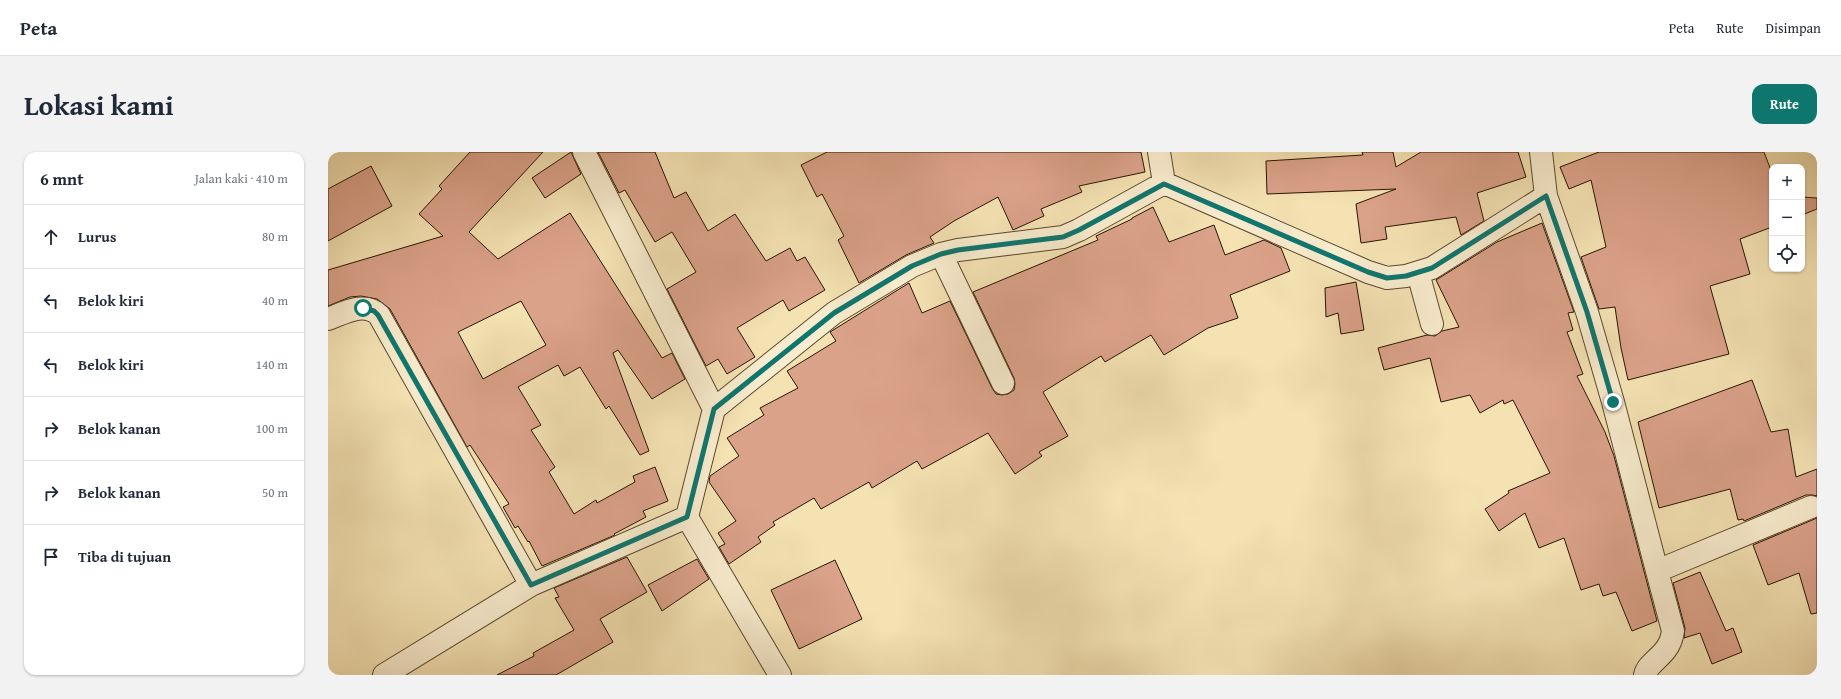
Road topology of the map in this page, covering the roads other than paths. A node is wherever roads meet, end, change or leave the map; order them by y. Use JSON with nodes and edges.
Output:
{"nodes":[{"id":1,"x":584,"y":152,"type":"edge"},
{"id":2,"x":1159,"y":152,"type":"edge"},
{"id":3,"x":1541,"y":152,"type":"edge"},
{"id":4,"x":1164,"y":184,"type":"junction"},
{"id":5,"x":1546,"y":196,"type":"junction"},
{"id":6,"x":941,"y":254,"type":"junction"},
{"id":7,"x":1418,"y":273,"type":"junction"},
{"id":8,"x":328,"y":319,"type":"edge"},
{"id":9,"x":1432,"y":324,"type":"dead end"},
{"id":10,"x":1003,"y":383,"type":"dead end"},
{"id":11,"x":714,"y":409,"type":"junction"},
{"id":12,"x":1811,"y":507,"type":"dead end"},
{"id":13,"x":687,"y":517,"type":"junction"},
{"id":14,"x":1657,"y":571,"type":"junction"},
{"id":15,"x":531,"y":585,"type":"junction"},
{"id":16,"x":384,"y":675,"type":"edge"},
{"id":17,"x":780,"y":675,"type":"edge"},
{"id":18,"x":1645,"y":675,"type":"edge"}],
"edges":[{"from":1,"to":11,"type":"street"},
{"from":2,"to":4,"type":"street"},
{"from":3,"to":5,"type":"street"},
{"from":4,"to":6,"type":"street"},
{"from":4,"to":7,"type":"street"},
{"from":5,"to":7,"type":"street"},
{"from":5,"to":14,"type":"street"},
{"from":6,"to":10,"type":"street"},
{"from":6,"to":11,"type":"street"},
{"from":7,"to":9,"type":"street"},
{"from":8,"to":15,"type":"street"},
{"from":11,"to":13,"type":"street"},
{"from":12,"to":14,"type":"street"},
{"from":13,"to":15,"type":"street"},
{"from":13,"to":17,"type":"street"},
{"from":14,"to":18,"type":"street"},
{"from":15,"to":16,"type":"street"}]}
